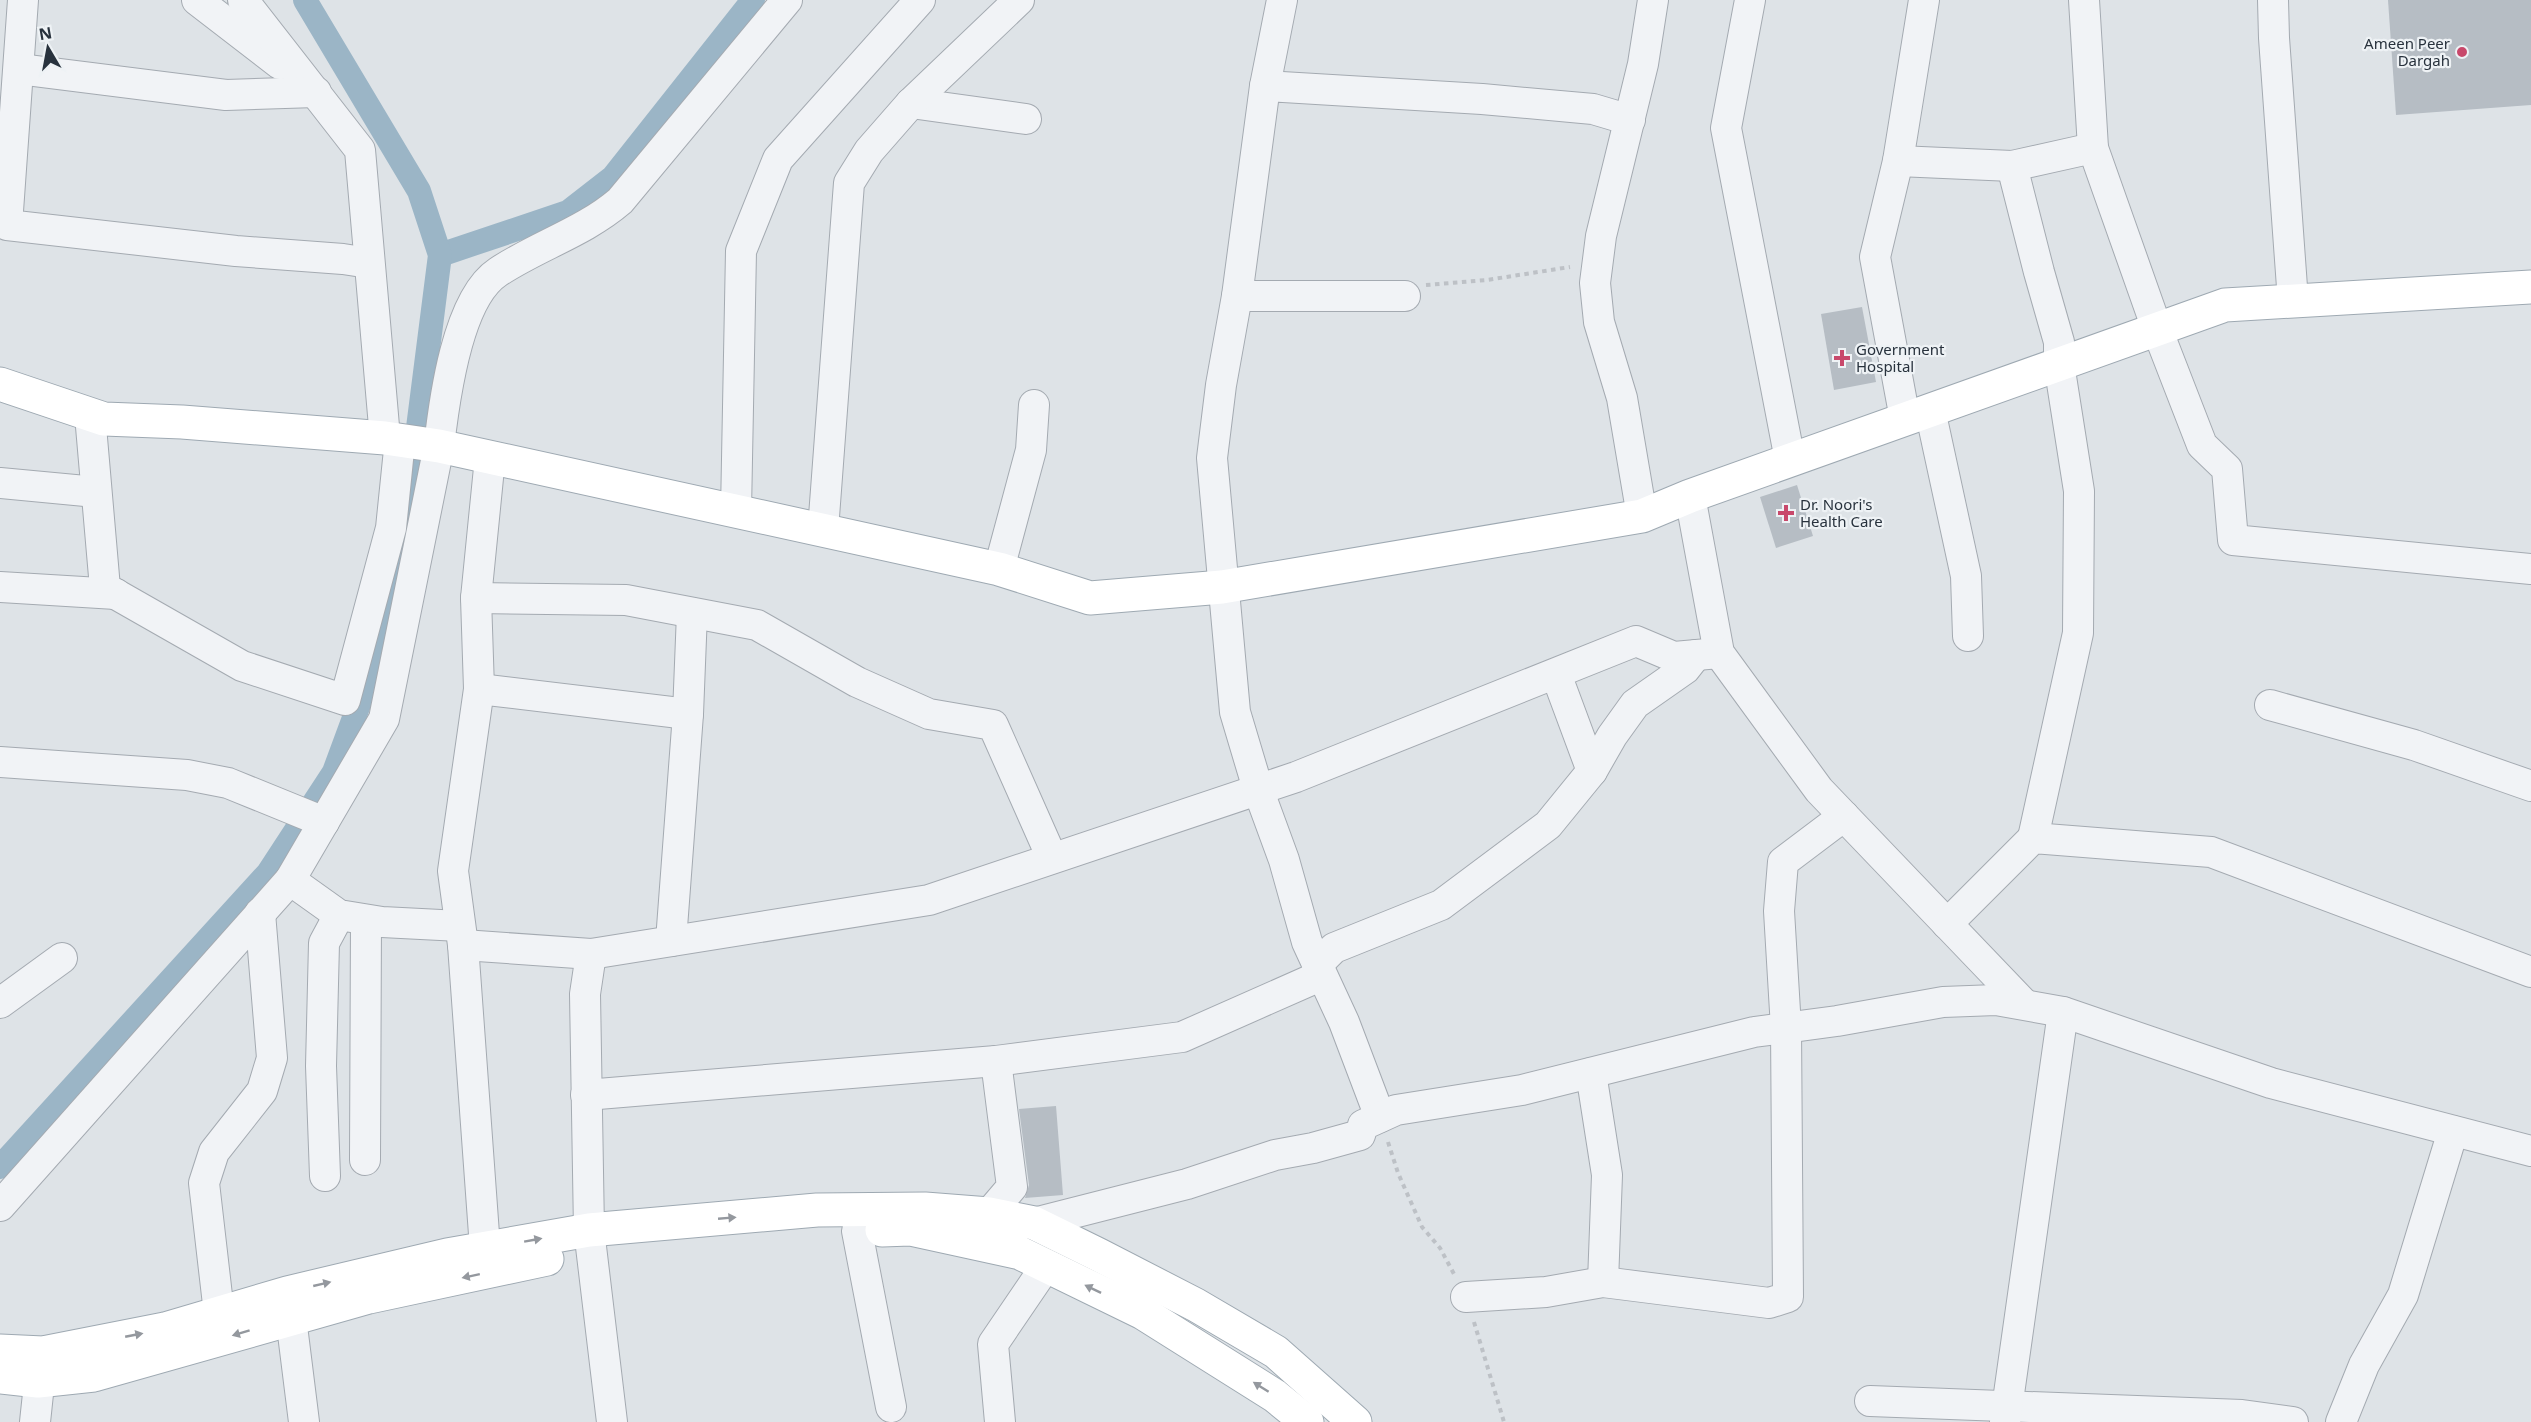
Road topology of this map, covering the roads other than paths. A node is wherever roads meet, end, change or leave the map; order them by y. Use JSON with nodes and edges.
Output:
{"nodes":[{"id":1,"x":22,"y":0,"type":"edge"},
{"id":2,"x":197,"y":0,"type":"edge"},
{"id":3,"x":243,"y":0,"type":"edge"},
{"id":4,"x":787,"y":0,"type":"edge"},
{"id":5,"x":920,"y":0,"type":"edge"},
{"id":6,"x":1018,"y":0,"type":"edge"},
{"id":7,"x":1282,"y":0,"type":"edge"},
{"id":8,"x":1653,"y":0,"type":"edge"},
{"id":9,"x":1750,"y":0,"type":"edge"},
{"id":10,"x":1924,"y":0,"type":"edge"},
{"id":11,"x":2084,"y":0,"type":"edge"},
{"id":12,"x":2273,"y":0,"type":"edge"},
{"id":13,"x":20,"y":69,"type":"junction"},
{"id":14,"x":1265,"y":86,"type":"junction"},
{"id":15,"x":316,"y":92,"type":"junction"},
{"id":16,"x":911,"y":104,"type":"junction"},
{"id":17,"x":1026,"y":120,"type":"dead end"},
{"id":18,"x":1630,"y":120,"type":"junction"},
{"id":19,"x":2093,"y":148,"type":"junction"},
{"id":20,"x":1898,"y":161,"type":"junction"},
{"id":21,"x":2012,"y":166,"type":"junction"},
{"id":22,"x":369,"y":263,"type":"junction"},
{"id":23,"x":2531,"y":287,"type":"edge"},
{"id":24,"x":1411,"y":291,"type":"road end"},
{"id":25,"x":1237,"y":296,"type":"junction"},
{"id":26,"x":2293,"y":301,"type":"junction"},
{"id":27,"x":2157,"y":329,"type":"junction"},
{"id":28,"x":2059,"y":364,"type":"junction"},
{"id":29,"x":0,"y":384,"type":"edge"},
{"id":30,"x":1034,"y":405,"type":"dead end"},
{"id":31,"x":90,"y":415,"type":"junction"},
{"id":32,"x":1918,"y":415,"type":"junction"},
{"id":33,"x":411,"y":442,"type":"junction"},
{"id":34,"x":490,"y":458,"type":"junction"},
{"id":35,"x":1790,"y":460,"type":"junction"},
{"id":36,"x":0,"y":483,"type":"edge"},
{"id":37,"x":96,"y":492,"type":"junction"},
{"id":38,"x":1690,"y":496,"type":"junction"},
{"id":39,"x":736,"y":512,"type":"junction"},
{"id":40,"x":1642,"y":516,"type":"junction"},
{"id":41,"x":823,"y":530,"type":"junction"},
{"id":42,"x":999,"y":569,"type":"junction"},
{"id":43,"x":2531,"y":569,"type":"edge"},
{"id":44,"x":0,"y":587,"type":"edge"},
{"id":45,"x":1222,"y":587,"type":"junction"},
{"id":46,"x":116,"y":594,"type":"junction"},
{"id":47,"x":476,"y":598,"type":"junction"},
{"id":48,"x":692,"y":613,"type":"junction"},
{"id":49,"x":1968,"y":636,"type":"dead end"},
{"id":50,"x":1707,"y":654,"type":"junction"},
{"id":51,"x":1556,"y":674,"type":"junction"},
{"id":52,"x":479,"y":689,"type":"junction"},
{"id":53,"x":2270,"y":705,"type":"dead end"},
{"id":54,"x":688,"y":714,"type":"junction"},
{"id":55,"x":0,"y":762,"type":"edge"},
{"id":56,"x":1592,"y":771,"type":"junction"},
{"id":57,"x":2531,"y":786,"type":"edge"},
{"id":58,"x":1258,"y":789,"type":"junction"},
{"id":59,"x":1844,"y":816,"type":"junction"},
{"id":60,"x":324,"y":822,"type":"junction"},
{"id":61,"x":2033,"y":838,"type":"junction"},
{"id":62,"x":1052,"y":858,"type":"junction"},
{"id":63,"x":290,"y":880,"type":"junction"},
{"id":64,"x":260,"y":913,"type":"junction"},
{"id":65,"x":353,"y":917,"type":"junction"},
{"id":66,"x":1947,"y":924,"type":"junction"},
{"id":67,"x":462,"y":935,"type":"junction"},
{"id":68,"x":670,"y":941,"type":"junction"},
{"id":69,"x":591,"y":954,"type":"junction"},
{"id":70,"x":62,"y":958,"type":"dead end"},
{"id":71,"x":1317,"y":965,"type":"junction"},
{"id":72,"x":2531,"y":972,"type":"edge"},
{"id":73,"x":0,"y":1003,"type":"edge"},
{"id":74,"x":2024,"y":1004,"type":"junction"},
{"id":75,"x":2063,"y":1012,"type":"junction"},
{"id":76,"x":1786,"y":1028,"type":"junction"},
{"id":77,"x":996,"y":1061,"type":"junction"},
{"id":78,"x":1591,"y":1073,"type":"junction"},
{"id":79,"x":586,"y":1095,"type":"junction"},
{"id":80,"x":1380,"y":1117,"type":"junction"},
{"id":81,"x":2453,"y":1131,"type":"junction"},
{"id":82,"x":2531,"y":1152,"type":"edge"},
{"id":83,"x":364,"y":1160,"type":"dead end"},
{"id":84,"x":325,"y":1176,"type":"dead end"},
{"id":85,"x":0,"y":1206,"type":"edge"},
{"id":86,"x":988,"y":1214,"type":"junction"},
{"id":87,"x":1034,"y":1223,"type":"junction"},
{"id":88,"x":857,"y":1231,"type":"junction"},
{"id":89,"x":590,"y":1240,"type":"junction"},
{"id":90,"x":485,"y":1248,"type":"junction"},
{"id":91,"x":1046,"y":1266,"type":"junction"},
{"id":92,"x":1603,"y":1282,"type":"junction"},
{"id":93,"x":1466,"y":1297,"type":"road end"},
{"id":94,"x":289,"y":1305,"type":"junction"},
{"id":95,"x":219,"y":1313,"type":"junction"},
{"id":96,"x":0,"y":1351,"type":"edge"},
{"id":97,"x":40,"y":1367,"type":"junction"},
{"id":98,"x":0,"y":1377,"type":"edge"},
{"id":99,"x":1870,"y":1401,"type":"dead end"},
{"id":100,"x":891,"y":1407,"type":"dead end"},
{"id":101,"x":2005,"y":1415,"type":"edge"},
{"id":102,"x":35,"y":1422,"type":"edge"},
{"id":103,"x":304,"y":1422,"type":"edge"},
{"id":104,"x":612,"y":1422,"type":"edge"},
{"id":105,"x":1000,"y":1422,"type":"edge"},
{"id":106,"x":1308,"y":1422,"type":"edge"},
{"id":107,"x":1355,"y":1422,"type":"edge"},
{"id":108,"x":2293,"y":1422,"type":"edge"},
{"id":109,"x":2341,"y":1422,"type":"edge"}],
"edges":[{"from":1,"to":13,"type":"street"},
{"from":2,"to":15,"type":"street"},
{"from":3,"to":15,"type":"street"},
{"from":4,"to":33,"type":"street"},
{"from":5,"to":39,"type":"street"},
{"from":6,"to":16,"type":"street"},
{"from":7,"to":14,"type":"street"},
{"from":8,"to":18,"type":"street"},
{"from":9,"to":35,"type":"street"},
{"from":10,"to":20,"type":"street"},
{"from":11,"to":19,"type":"street"},
{"from":12,"to":26,"type":"street"},
{"from":13,"to":15,"type":"street"},
{"from":13,"to":22,"type":"street"},
{"from":14,"to":18,"type":"street"},
{"from":14,"to":25,"type":"street"},
{"from":15,"to":22,"type":"street"},
{"from":16,"to":17,"type":"street"},
{"from":16,"to":41,"type":"street"},
{"from":18,"to":40,"type":"street"},
{"from":19,"to":21,"type":"street"},
{"from":19,"to":27,"type":"street"},
{"from":20,"to":21,"type":"street"},
{"from":20,"to":32,"type":"street"},
{"from":21,"to":28,"type":"street"},
{"from":22,"to":33,"type":"street"},
{"from":23,"to":26,"type":"main road"},
{"from":24,"to":25,"type":"street"},
{"from":25,"to":45,"type":"street"},
{"from":26,"to":27,"type":"main road"},
{"from":27,"to":28,"type":"main road"},
{"from":27,"to":43,"type":"street"},
{"from":28,"to":32,"type":"main road"},
{"from":28,"to":61,"type":"street"},
{"from":29,"to":31,"type":"main road"},
{"from":30,"to":42,"type":"street"},
{"from":31,"to":33,"type":"main road"},
{"from":31,"to":37,"type":"street"},
{"from":32,"to":35,"type":"main road"},
{"from":32,"to":49,"type":"street"},
{"from":33,"to":34,"type":"main road"},
{"from":33,"to":46,"type":"street"},
{"from":33,"to":60,"type":"street"},
{"from":34,"to":39,"type":"main road"},
{"from":34,"to":47,"type":"street"},
{"from":35,"to":38,"type":"main road"},
{"from":36,"to":37,"type":"street"},
{"from":37,"to":46,"type":"street"},
{"from":38,"to":40,"type":"main road"},
{"from":38,"to":50,"type":"street"},
{"from":39,"to":41,"type":"main road"},
{"from":40,"to":45,"type":"main road"},
{"from":41,"to":42,"type":"main road"},
{"from":42,"to":45,"type":"main road"},
{"from":44,"to":46,"type":"street"},
{"from":45,"to":58,"type":"street"},
{"from":47,"to":48,"type":"street"},
{"from":47,"to":52,"type":"street"},
{"from":48,"to":54,"type":"street"},
{"from":48,"to":62,"type":"street"},
{"from":50,"to":51,"type":"street"},
{"from":50,"to":56,"type":"street"},
{"from":50,"to":59,"type":"street"},
{"from":51,"to":56,"type":"street"},
{"from":51,"to":58,"type":"street"},
{"from":52,"to":54,"type":"street"},
{"from":52,"to":67,"type":"street"},
{"from":53,"to":57,"type":"street"},
{"from":54,"to":68,"type":"street"},
{"from":55,"to":60,"type":"street"},
{"from":56,"to":71,"type":"street"},
{"from":58,"to":62,"type":"street"},
{"from":58,"to":71,"type":"street"},
{"from":59,"to":66,"type":"street"},
{"from":59,"to":76,"type":"street"},
{"from":60,"to":63,"type":"street"},
{"from":61,"to":66,"type":"street"},
{"from":61,"to":72,"type":"street"},
{"from":62,"to":68,"type":"street"},
{"from":63,"to":64,"type":"street"},
{"from":63,"to":65,"type":"street"},
{"from":64,"to":85,"type":"street"},
{"from":64,"to":95,"type":"street"},
{"from":65,"to":67,"type":"street"},
{"from":65,"to":83,"type":"street"},
{"from":65,"to":84,"type":"street"},
{"from":66,"to":74,"type":"street"},
{"from":67,"to":69,"type":"street"},
{"from":67,"to":90,"type":"street"},
{"from":68,"to":69,"type":"street"},
{"from":69,"to":79,"type":"street"},
{"from":70,"to":73,"type":"street"},
{"from":71,"to":77,"type":"street"},
{"from":71,"to":80,"type":"street"},
{"from":74,"to":75,"type":"street"},
{"from":74,"to":76,"type":"street"},
{"from":75,"to":81,"type":"street"},
{"from":75,"to":101,"type":"street"},
{"from":76,"to":78,"type":"street"},
{"from":76,"to":92,"type":"street"},
{"from":77,"to":79,"type":"street"},
{"from":77,"to":86,"type":"street"},
{"from":78,"to":80,"type":"street"},
{"from":78,"to":92,"type":"street"},
{"from":79,"to":89,"type":"street"},
{"from":80,"to":87,"type":"street"},
{"from":81,"to":82,"type":"street"},
{"from":81,"to":109,"type":"street"},
{"from":86,"to":87,"type":"main road"},
{"from":89,"to":86,"type":"main road","one_way":true},
{"from":87,"to":107,"type":"main road"},
{"from":88,"to":89,"type":"main road"},
{"from":88,"to":91,"type":"main road"},
{"from":88,"to":100,"type":"street"},
{"from":90,"to":89,"type":"main road","one_way":true},
{"from":89,"to":94,"type":"main road","one_way":true},
{"from":89,"to":104,"type":"street"},
{"from":94,"to":90,"type":"main road","one_way":true},
{"from":91,"to":105,"type":"street"},
{"from":106,"to":91,"type":"main road","one_way":true},
{"from":92,"to":93,"type":"street"},
{"from":94,"to":95,"type":"main road"},
{"from":94,"to":97,"type":"main road","one_way":true},
{"from":94,"to":103,"type":"street"},
{"from":97,"to":95,"type":"main road","one_way":true},
{"from":96,"to":97,"type":"main road"},
{"from":97,"to":98,"type":"main road"},
{"from":97,"to":102,"type":"street"},
{"from":99,"to":101,"type":"street"},
{"from":101,"to":108,"type":"street"}]}
